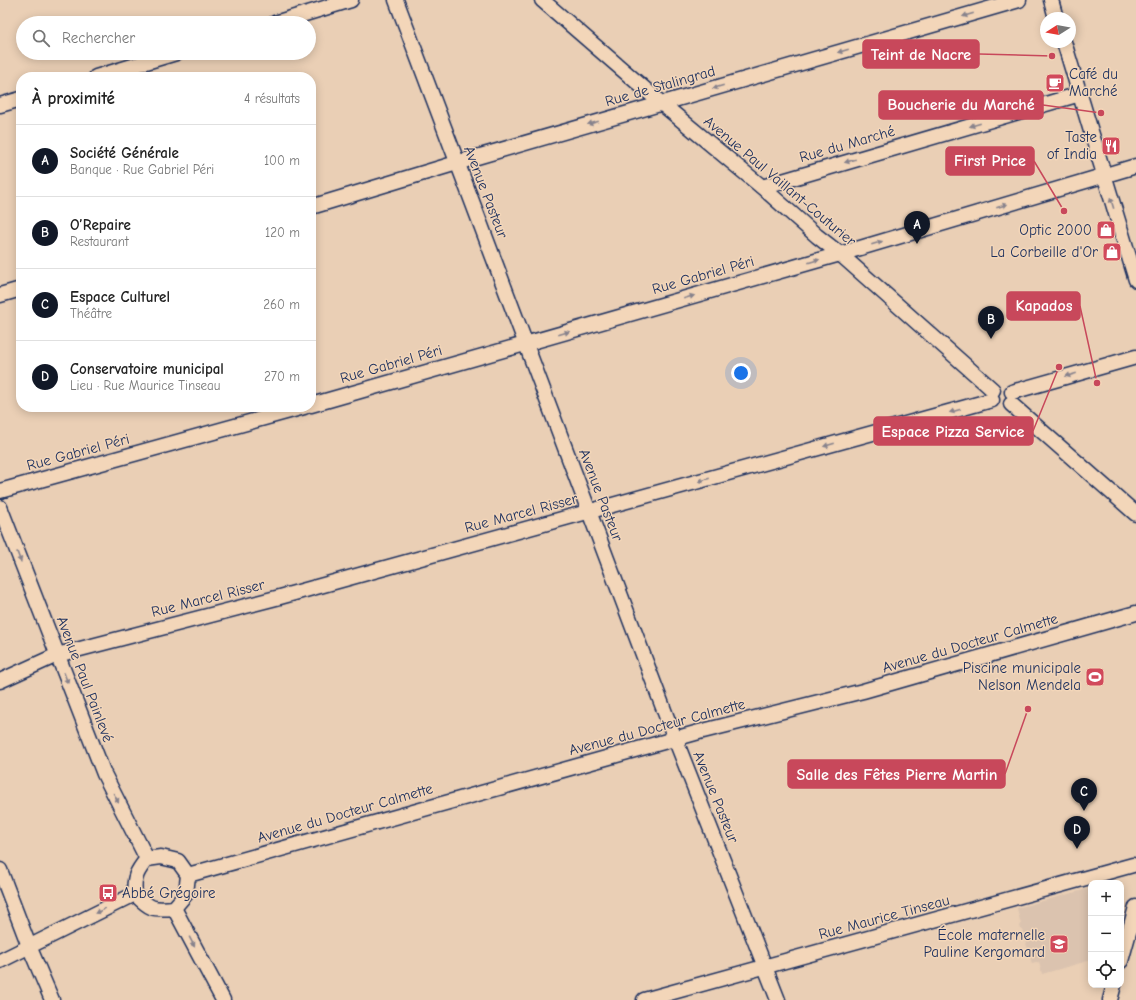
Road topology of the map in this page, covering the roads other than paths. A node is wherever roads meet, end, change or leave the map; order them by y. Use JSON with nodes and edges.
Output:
{"nodes":[{"id":1,"x":351,"y":0,"type":"edge"},
{"id":2,"x":396,"y":0,"type":"edge"},
{"id":3,"x":542,"y":0,"type":"edge"},
{"id":4,"x":1019,"y":0,"type":"edge"},
{"id":5,"x":1051,"y":0,"type":"edge"},
{"id":6,"x":1054,"y":12,"type":"edge"},
{"id":7,"x":298,"y":16,"type":"edge"},
{"id":8,"x":1066,"y":48,"type":"edge"},
{"id":9,"x":153,"y":60,"type":"edge"},
{"id":10,"x":113,"y":72,"type":"edge"},
{"id":11,"x":1080,"y":94,"type":"junction"},
{"id":12,"x":16,"y":100,"type":"edge"},
{"id":13,"x":661,"y":103,"type":"junction"},
{"id":14,"x":0,"y":105,"type":"edge"},
{"id":15,"x":457,"y":162,"type":"junction"},
{"id":16,"x":1136,"y":166,"type":"edge"},
{"id":17,"x":1103,"y":175,"type":"junction"},
{"id":18,"x":762,"y":187,"type":"junction"},
{"id":19,"x":316,"y":205,"type":"edge"},
{"id":20,"x":840,"y":254,"type":"junction"},
{"id":21,"x":1136,"y":280,"type":"edge"},
{"id":22,"x":16,"y":290,"type":"edge"},
{"id":23,"x":0,"y":295,"type":"edge"},
{"id":24,"x":527,"y":344,"type":"junction"},
{"id":25,"x":1136,"y":357,"type":"edge"},
{"id":26,"x":992,"y":395,"type":"junction"},
{"id":27,"x":1011,"y":398,"type":"junction"},
{"id":28,"x":316,"y":404,"type":"edge"},
{"id":29,"x":286,"y":412,"type":"edge"},
{"id":30,"x":0,"y":491,"type":"edge"},
{"id":31,"x":0,"y":507,"type":"edge"},
{"id":32,"x":589,"y":512,"type":"junction"},
{"id":33,"x":1136,"y":514,"type":"edge"},
{"id":34,"x":1136,"y":613,"type":"edge"},
{"id":35,"x":57,"y":655,"type":"junction"},
{"id":36,"x":0,"y":681,"type":"edge"},
{"id":37,"x":675,"y":739,"type":"junction"},
{"id":38,"x":147,"y":859,"type":"junction"},
{"id":39,"x":1135,"y":867,"type":"edge"},
{"id":40,"x":0,"y":870,"type":"edge"},
{"id":41,"x":188,"y":874,"type":"junction"},
{"id":42,"x":135,"y":894,"type":"junction"},
{"id":43,"x":1136,"y":907,"type":"edge"},
{"id":44,"x":174,"y":908,"type":"junction"},
{"id":45,"x":29,"y":946,"type":"junction"},
{"id":46,"x":1124,"y":952,"type":"edge"},
{"id":47,"x":0,"y":961,"type":"edge"},
{"id":48,"x":765,"y":967,"type":"junction"},
{"id":49,"x":1113,"y":988,"type":"edge"},
{"id":50,"x":52,"y":1000,"type":"edge"},
{"id":51,"x":223,"y":1000,"type":"edge"},
{"id":52,"x":644,"y":1000,"type":"edge"},
{"id":53,"x":778,"y":1000,"type":"edge"},
{"id":54,"x":1110,"y":1000,"type":"edge"}],
"edges":[{"from":1,"to":7,"type":"street"},
{"from":2,"to":15,"type":"street","name":"Avenue Pasteur"},
{"from":3,"to":13,"type":"street","name":"Avenue Paul Vaillant-Couturier"},
{"from":4,"to":13,"type":"street","name":"Rue de Stalingrad","one_way":true},
{"from":5,"to":6,"type":"street"},
{"from":8,"to":11,"type":"street"},
{"from":9,"to":10,"type":"street"},
{"from":11,"to":17,"type":"street"},
{"from":11,"to":18,"type":"street","name":"Rue du Marché","one_way":true},
{"from":12,"to":14,"type":"street"},
{"from":13,"to":15,"type":"street","name":"Rue de Stalingrad","one_way":true},
{"from":13,"to":18,"type":"street","name":"Avenue Paul Vaillant-Couturier"},
{"from":15,"to":19,"type":"street","name":"Rue de Stalingrad"},
{"from":15,"to":24,"type":"street","name":"Avenue Pasteur"},
{"from":16,"to":17,"type":"street","name":"Rue Gabriel Péri"},
{"from":20,"to":17,"type":"street","name":"Rue Gabriel Péri","one_way":true},
{"from":21,"to":17,"type":"street","one_way":true},
{"from":18,"to":20,"type":"street","name":"Avenue Paul Vaillant-Couturier"},
{"from":24,"to":20,"type":"street","name":"Rue Gabriel Péri","one_way":true},
{"from":20,"to":26,"type":"street","name":"Avenue Paul Vaillant-Couturier"},
{"from":22,"to":23,"type":"street"},
{"from":24,"to":28,"type":"street","name":"Rue Gabriel Péri"},
{"from":24,"to":32,"type":"street","name":"Avenue Pasteur"},
{"from":25,"to":27,"type":"street","one_way":true},
{"from":26,"to":27,"type":"street"},
{"from":26,"to":32,"type":"street","name":"Rue Marcel Risser","one_way":true},
{"from":27,"to":33,"type":"street"},
{"from":29,"to":30,"type":"street","name":"Rue Gabriel Péri"},
{"from":31,"to":35,"type":"street","name":"Avenue Paul Painlevé","one_way":true},
{"from":32,"to":35,"type":"street","name":"Rue Marcel Risser"},
{"from":32,"to":37,"type":"street","name":"Avenue Pasteur"},
{"from":34,"to":37,"type":"street","name":"Avenue du Docteur Calmette"},
{"from":35,"to":36,"type":"street","name":"Rue Marcel Risser"},
{"from":35,"to":38,"type":"street","name":"Avenue Paul Painlevé","one_way":true},
{"from":37,"to":41,"type":"street","name":"Avenue du Docteur Calmette"},
{"from":37,"to":48,"type":"street","name":"Avenue Pasteur"},
{"from":38,"to":41,"type":"street"},
{"from":38,"to":42,"type":"street"},
{"from":39,"to":48,"type":"street","name":"Rue Maurice Tinseau"},
{"from":40,"to":45,"type":"street"},
{"from":41,"to":44,"type":"street"},
{"from":42,"to":44,"type":"street"},
{"from":42,"to":45,"type":"street","one_way":true},
{"from":43,"to":46,"type":"street"},
{"from":44,"to":51,"type":"street","one_way":true},
{"from":45,"to":47,"type":"street"},
{"from":45,"to":50,"type":"street"},
{"from":48,"to":52,"type":"street","name":"Rue Maurice Tinseau"},
{"from":48,"to":53,"type":"street","name":"Avenue Pasteur"},
{"from":49,"to":54,"type":"street"}]}
